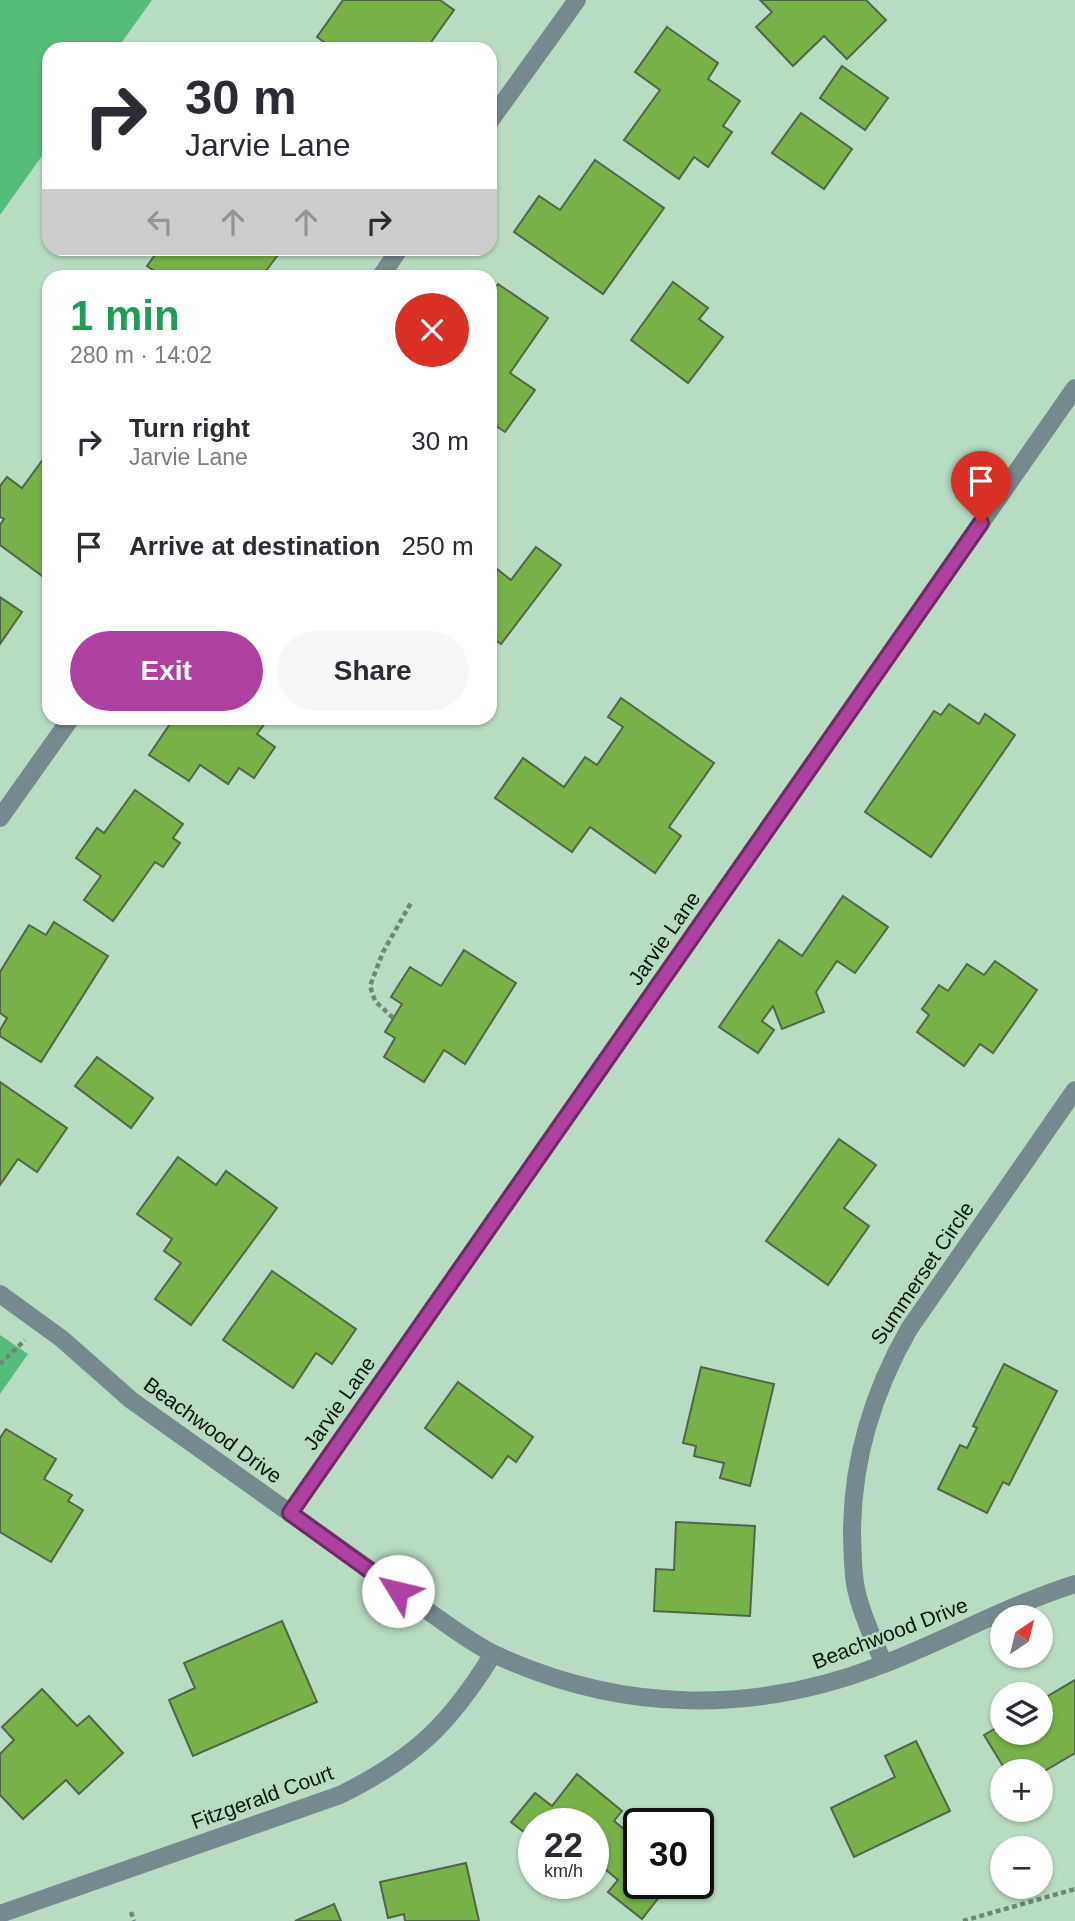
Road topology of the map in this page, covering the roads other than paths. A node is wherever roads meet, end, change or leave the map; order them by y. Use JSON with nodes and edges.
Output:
{"nodes":[{"id":1,"x":577,"y":0,"type":"edge"},
{"id":2,"x":497,"y":111,"type":"edge"},
{"id":3,"x":1075,"y":388,"type":"edge"},
{"id":4,"x":66,"y":725,"type":"edge"},
{"id":5,"x":0,"y":818,"type":"edge"},
{"id":6,"x":1075,"y":1090,"type":"edge"},
{"id":7,"x":0,"y":1294,"type":"edge"},
{"id":8,"x":290,"y":1513,"type":"junction"},
{"id":9,"x":1075,"y":1584,"type":"edge"},
{"id":10,"x":493,"y":1654,"type":"junction"},
{"id":11,"x":884,"y":1664,"type":"junction"},
{"id":12,"x":0,"y":1914,"type":"edge"}],
"edges":[{"from":1,"to":2,"type":"street"},
{"from":3,"to":8,"type":"street","name":"Jarvie Lane"},
{"from":4,"to":5,"type":"street"},
{"from":6,"to":11,"type":"street","name":"Summerset Circle"},
{"from":7,"to":8,"type":"street","name":"Beachwood Drive"},
{"from":8,"to":10,"type":"street","name":"Beachwood Drive"},
{"from":9,"to":11,"type":"street","name":"Beachwood Drive"},
{"from":10,"to":11,"type":"street","name":"Beachwood Drive"},
{"from":10,"to":12,"type":"street","name":"Fitzgerald Court"}]}
